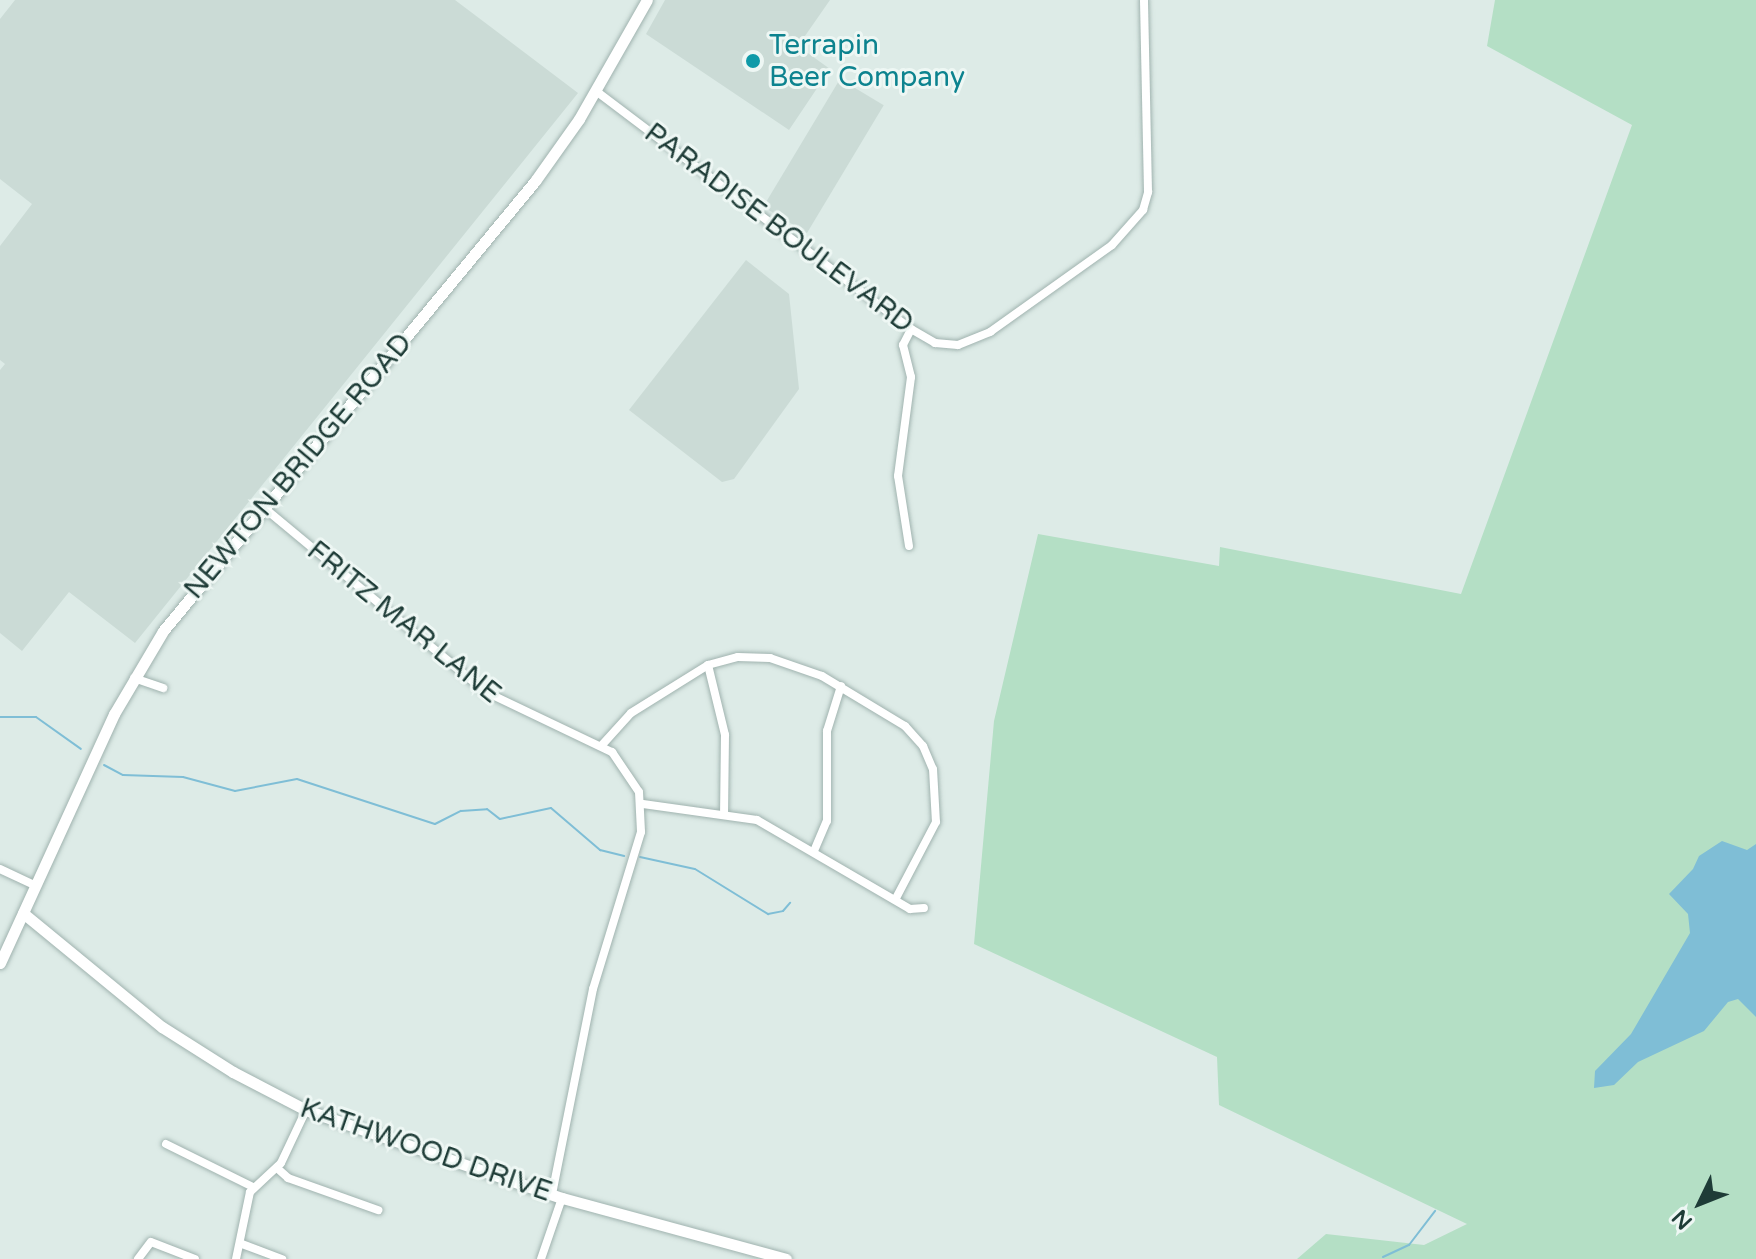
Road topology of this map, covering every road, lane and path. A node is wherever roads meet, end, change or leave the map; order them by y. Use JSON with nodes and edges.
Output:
{"nodes":[{"id":1,"x":647,"y":0,"type":"edge"},
{"id":2,"x":1144,"y":0,"type":"edge"},
{"id":3,"x":596,"y":91,"type":"junction"},
{"id":4,"x":911,"y":329,"type":"junction"},
{"id":5,"x":263,"y":507,"type":"junction"},
{"id":6,"x":909,"y":546,"type":"dead end"},
{"id":7,"x":708,"y":665,"type":"junction"},
{"id":8,"x":134,"y":678,"type":"junction"},
{"id":9,"x":841,"y":686,"type":"junction"},
{"id":10,"x":163,"y":688,"type":"dead end"},
{"id":11,"x":602,"y":745,"type":"junction"},
{"id":12,"x":643,"y":804,"type":"junction"},
{"id":13,"x":724,"y":813,"type":"junction"},
{"id":14,"x":814,"y":851,"type":"junction"},
{"id":15,"x":0,"y":869,"type":"edge"},
{"id":16,"x":35,"y":885,"type":"junction"},
{"id":17,"x":895,"y":900,"type":"junction"},
{"id":18,"x":924,"y":908,"type":"dead end"},
{"id":19,"x":23,"y":913,"type":"junction"},
{"id":20,"x":0,"y":963,"type":"edge"},
{"id":21,"x":306,"y":1110,"type":"junction"},
{"id":22,"x":166,"y":1144,"type":"dead end"},
{"id":23,"x":277,"y":1168,"type":"junction"},
{"id":24,"x":253,"y":1187,"type":"junction"},
{"id":25,"x":557,"y":1196,"type":"junction"},
{"id":26,"x":378,"y":1210,"type":"dead end"},
{"id":27,"x":242,"y":1244,"type":"junction"},
{"id":28,"x":138,"y":1259,"type":"edge"},
{"id":29,"x":195,"y":1259,"type":"edge"},
{"id":30,"x":236,"y":1259,"type":"edge"},
{"id":31,"x":282,"y":1259,"type":"edge"},
{"id":32,"x":541,"y":1259,"type":"edge"},
{"id":33,"x":786,"y":1259,"type":"edge"}],
"edges":[{"from":1,"to":3,"type":"main road","name":"NEWTON BRIDGE ROAD"},
{"from":2,"to":4,"type":"street","name":"PARADISE BOULEVARD"},
{"from":3,"to":4,"type":"street","name":"PARADISE BOULEVARD"},
{"from":3,"to":5,"type":"main road","name":"NEWTON BRIDGE ROAD"},
{"from":4,"to":6,"type":"street"},
{"from":5,"to":8,"type":"main road","name":"NEWTON BRIDGE ROAD"},
{"from":5,"to":11,"type":"street","name":"FRITZ MAR LANE"},
{"from":7,"to":9,"type":"street"},
{"from":7,"to":11,"type":"street"},
{"from":7,"to":13,"type":"street"},
{"from":8,"to":10,"type":"street"},
{"from":8,"to":16,"type":"main road","name":"NEWTON BRIDGE ROAD"},
{"from":9,"to":14,"type":"street"},
{"from":9,"to":17,"type":"street"},
{"from":11,"to":12,"type":"street","name":"FRITZ MAR LANE"},
{"from":12,"to":13,"type":"street"},
{"from":12,"to":25,"type":"street"},
{"from":13,"to":14,"type":"street"},
{"from":14,"to":17,"type":"street"},
{"from":15,"to":16,"type":"street"},
{"from":16,"to":19,"type":"main road","name":"NEWTON BRIDGE ROAD"},
{"from":17,"to":18,"type":"street"},
{"from":19,"to":20,"type":"main road","name":"NEWTON BRIDGE ROAD"},
{"from":19,"to":21,"type":"main road","name":"KATHWOOD DRIVE"},
{"from":21,"to":23,"type":"street"},
{"from":21,"to":25,"type":"main road","name":"KATHWOOD DRIVE"},
{"from":22,"to":24,"type":"street"},
{"from":23,"to":24,"type":"street"},
{"from":23,"to":26,"type":"street"},
{"from":24,"to":27,"type":"street"},
{"from":25,"to":32,"type":"street"},
{"from":25,"to":33,"type":"main road","name":"KATHWOOD DRIVE"},
{"from":27,"to":30,"type":"street"},
{"from":27,"to":31,"type":"street"},
{"from":28,"to":29,"type":"street"}]}
